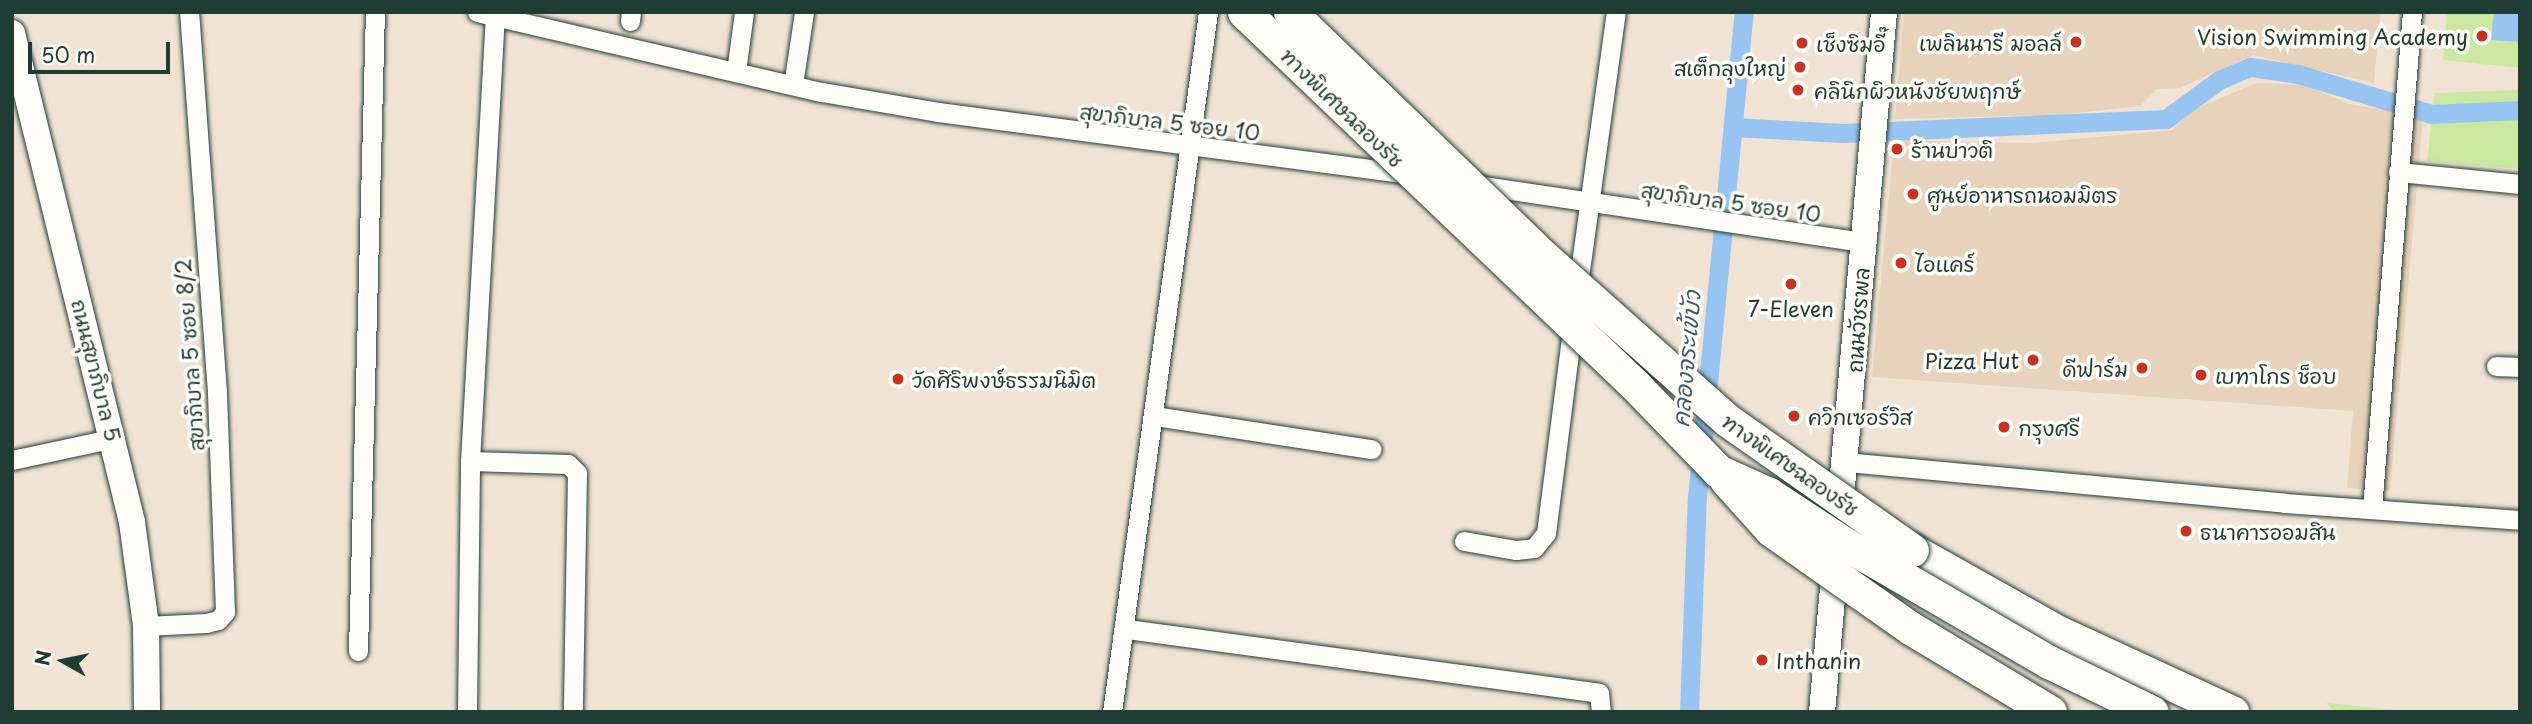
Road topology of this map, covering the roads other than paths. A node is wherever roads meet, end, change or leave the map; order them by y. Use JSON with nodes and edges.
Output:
{"nodes":[{"id":1,"x":189,"y":12,"type":"edge"},
{"id":2,"x":375,"y":12,"type":"edge"},
{"id":3,"x":744,"y":12,"type":"edge"},
{"id":4,"x":804,"y":12,"type":"edge"},
{"id":5,"x":1208,"y":12,"type":"edge"},
{"id":6,"x":1244,"y":12,"type":"edge"},
{"id":7,"x":1290,"y":12,"type":"edge"},
{"id":8,"x":1616,"y":12,"type":"edge"},
{"id":9,"x":1884,"y":12,"type":"edge"},
{"id":10,"x":2412,"y":12,"type":"edge"},
{"id":11,"x":486,"y":14,"type":"edge"},
{"id":12,"x":542,"y":20,"type":"edge"},
{"id":13,"x":12,"y":33,"type":"edge"},
{"id":14,"x":736,"y":72,"type":"junction"},
{"id":15,"x":793,"y":85,"type":"junction"},
{"id":16,"x":1192,"y":148,"type":"junction"},
{"id":17,"x":2398,"y":172,"type":"junction"},
{"id":18,"x":2520,"y":184,"type":"edge"},
{"id":19,"x":1589,"y":204,"type":"junction"},
{"id":20,"x":1862,"y":242,"type":"junction"},
{"id":21,"x":2496,"y":366,"type":"dead end"},
{"id":22,"x":2520,"y":367,"type":"edge"},
{"id":23,"x":1155,"y":416,"type":"junction"},
{"id":24,"x":115,"y":438,"type":"junction"},
{"id":25,"x":1371,"y":449,"type":"dead end"},
{"id":26,"x":12,"y":460,"type":"edge"},
{"id":27,"x":470,"y":461,"type":"junction"},
{"id":28,"x":1846,"y":462,"type":"junction"},
{"id":29,"x":1718,"y":471,"type":"junction"},
{"id":30,"x":2372,"y":509,"type":"junction"},
{"id":31,"x":2520,"y":520,"type":"edge"},
{"id":32,"x":1464,"y":541,"type":"dead end"},
{"id":33,"x":146,"y":626,"type":"junction"},
{"id":34,"x":1127,"y":629,"type":"junction"},
{"id":35,"x":358,"y":651,"type":"dead end"},
{"id":36,"x":147,"y":712,"type":"edge"},
{"id":37,"x":467,"y":712,"type":"edge"},
{"id":38,"x":573,"y":712,"type":"edge"},
{"id":39,"x":1112,"y":712,"type":"edge"},
{"id":40,"x":1601,"y":712,"type":"edge"},
{"id":41,"x":1822,"y":712,"type":"edge"},
{"id":42,"x":2050,"y":712,"type":"edge"},
{"id":43,"x":2152,"y":712,"type":"edge"},
{"id":44,"x":2232,"y":712,"type":"edge"}],
"edges":[{"from":1,"to":33,"type":"street","name":"สุขาภิบาล 5 ซอย 8/2"},
{"from":2,"to":35,"type":"street"},
{"from":3,"to":14,"type":"street"},
{"from":4,"to":15,"type":"street"},
{"from":5,"to":16,"type":"street"},
{"from":6,"to":29,"type":"highway","name":"ทางพิเศษฉลองรัช","bridge":true},
{"from":7,"to":44,"type":"highway","name":"ทางพิเศษฉลองรัช","bridge":true},
{"from":8,"to":19,"type":"street"},
{"from":9,"to":20,"type":"street","name":"ถนนวัชรพล"},
{"from":10,"to":17,"type":"street"},
{"from":11,"to":12,"type":"street","name":"สุขาภิบาล 5 ซอย 10"},
{"from":11,"to":27,"type":"street"},
{"from":12,"to":14,"type":"street","name":"สุขาภิบาล 5 ซอย 10"},
{"from":13,"to":24,"type":"street","name":"ถนนสุขาภิบาล 5"},
{"from":14,"to":15,"type":"street","name":"สุขาภิบาล 5 ซอย 10"},
{"from":15,"to":16,"type":"street","name":"สุขาภิบาล 5 ซอย 10"},
{"from":16,"to":19,"type":"street","name":"สุขาภิบาล 5 ซอย 10"},
{"from":16,"to":23,"type":"street"},
{"from":17,"to":18,"type":"street"},
{"from":17,"to":30,"type":"street"},
{"from":19,"to":20,"type":"street","name":"สุขาภิบาล 5 ซอย 10"},
{"from":19,"to":32,"type":"street"},
{"from":20,"to":28,"type":"street","name":"ถนนวัชรพล"},
{"from":21,"to":22,"type":"street"},
{"from":23,"to":25,"type":"street"},
{"from":23,"to":34,"type":"street"},
{"from":24,"to":26,"type":"street"},
{"from":24,"to":33,"type":"street","name":"ถนนสุขาภิบาล 5"},
{"from":27,"to":37,"type":"street"},
{"from":27,"to":38,"type":"street"},
{"from":28,"to":30,"type":"street"},
{"from":28,"to":41,"type":"street","name":"ถนนวัชรพล"},
{"from":29,"to":42,"type":"highway","bridge":true},
{"from":29,"to":43,"type":"highway","name":"ทางพิเศษฉลองรัช","bridge":true},
{"from":30,"to":31,"type":"street"},
{"from":33,"to":36,"type":"street","name":"ถนนสุขาภิบาล 5"},
{"from":34,"to":39,"type":"street"},
{"from":34,"to":40,"type":"street"}]}
